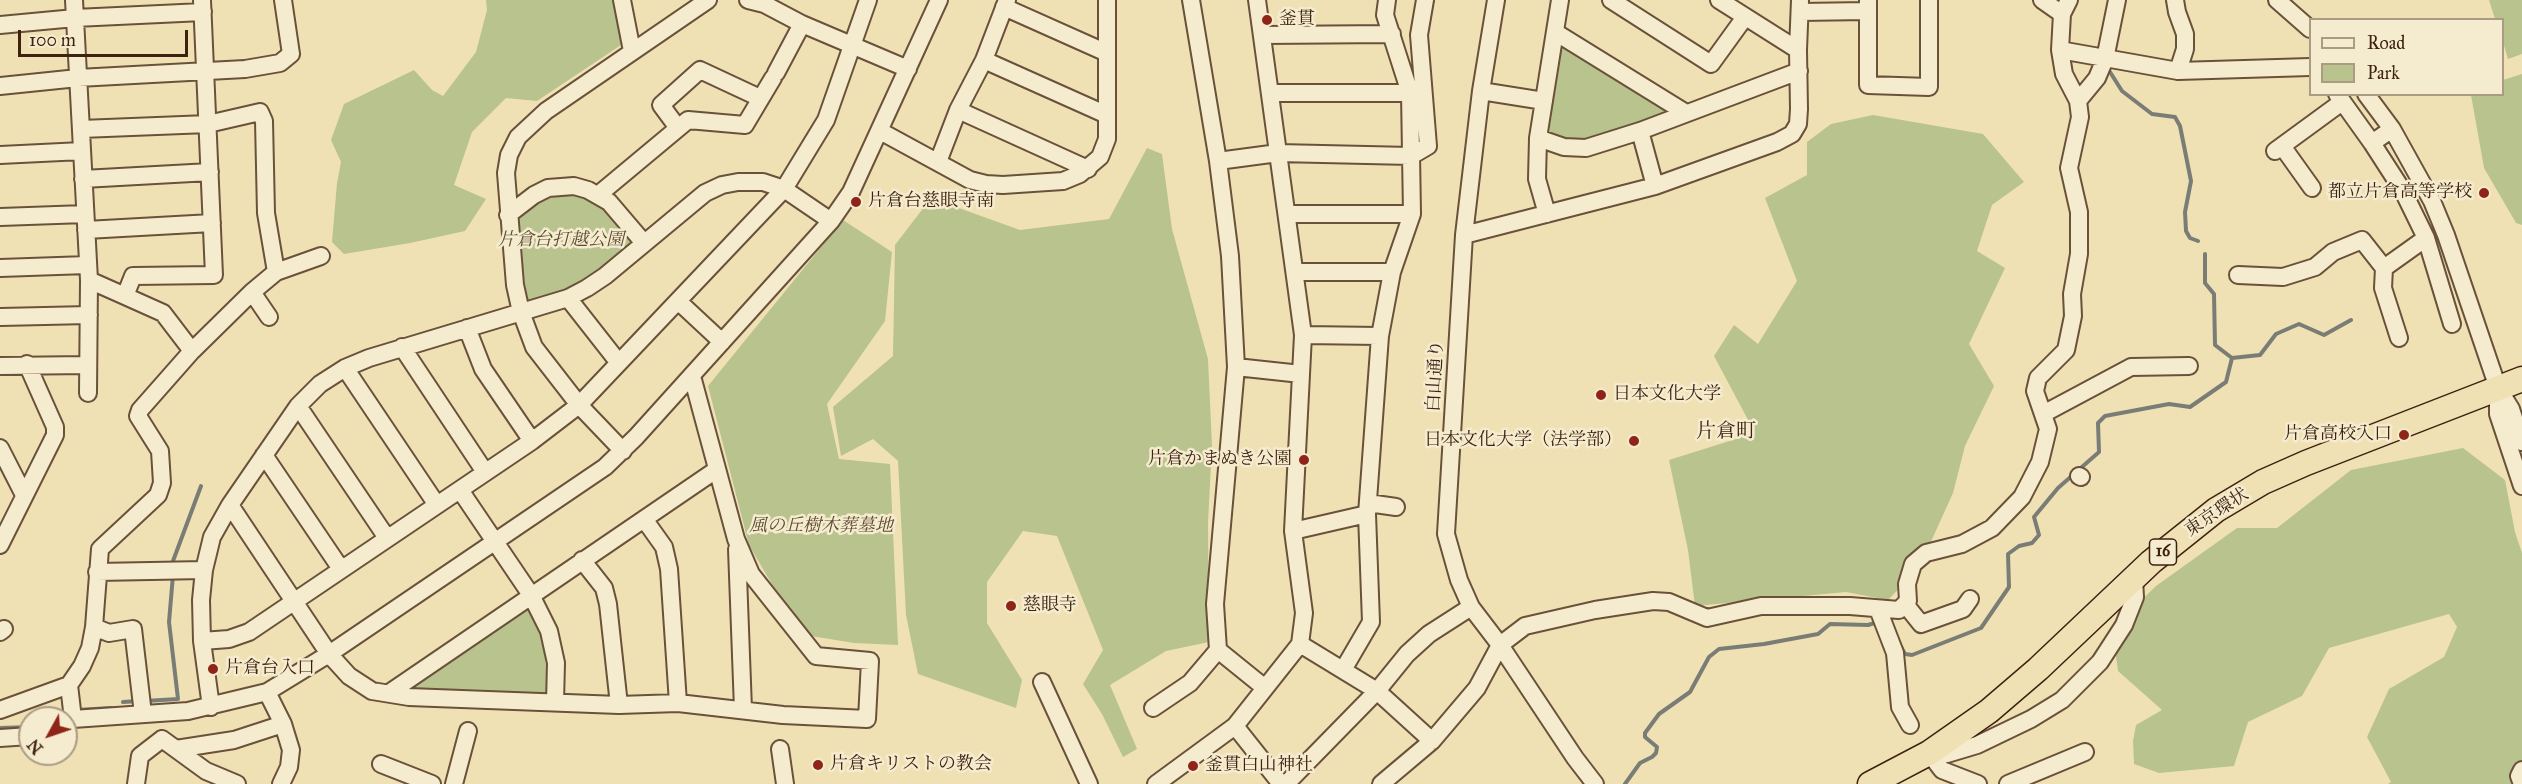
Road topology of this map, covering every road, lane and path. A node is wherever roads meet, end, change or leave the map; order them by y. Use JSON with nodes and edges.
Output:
{"nodes":[{"id":1,"x":74,"y":0,"type":"edge"},
{"id":2,"x":622,"y":0,"type":"edge"},
{"id":3,"x":708,"y":0,"type":"edge"},
{"id":4,"x":748,"y":0,"type":"edge"},
{"id":5,"x":868,"y":0,"type":"edge"},
{"id":6,"x":939,"y":0,"type":"edge"},
{"id":7,"x":1107,"y":0,"type":"edge"},
{"id":8,"x":1191,"y":0,"type":"edge"},
{"id":9,"x":1257,"y":0,"type":"edge"},
{"id":10,"x":1387,"y":0,"type":"edge"},
{"id":11,"x":1425,"y":0,"type":"edge"},
{"id":12,"x":1496,"y":0,"type":"edge"},
{"id":13,"x":1560,"y":0,"type":"edge"},
{"id":14,"x":1611,"y":0,"type":"edge"},
{"id":15,"x":1719,"y":0,"type":"edge"},
{"id":16,"x":1929,"y":0,"type":"edge"},
{"id":17,"x":2042,"y":0,"type":"edge"},
{"id":18,"x":2117,"y":0,"type":"edge"},
{"id":19,"x":2175,"y":0,"type":"edge"},
{"id":20,"x":2277,"y":0,"type":"edge"},
{"id":21,"x":281,"y":2,"type":"edge"},
{"id":22,"x":1006,"y":4,"type":"edge"},
{"id":23,"x":1867,"y":5,"type":"edge"},
{"id":24,"x":202,"y":6,"type":"edge"},
{"id":25,"x":1800,"y":6,"type":"edge"},
{"id":26,"x":2065,"y":7,"type":"edge"},
{"id":27,"x":1745,"y":17,"type":"junction"},
{"id":28,"x":75,"y":18,"type":"junction"},
{"id":29,"x":802,"y":24,"type":"junction"},
{"id":30,"x":0,"y":25,"type":"edge"},
{"id":31,"x":2309,"y":28,"type":"edge"},
{"id":32,"x":1555,"y":32,"type":"junction"},
{"id":33,"x":1392,"y":34,"type":"junction"},
{"id":34,"x":1262,"y":35,"type":"junction"},
{"id":35,"x":853,"y":46,"type":"junction"},
{"id":36,"x":1798,"y":50,"type":"junction"},
{"id":37,"x":2060,"y":50,"type":"junction"},
{"id":38,"x":632,"y":51,"type":"junction"},
{"id":39,"x":1107,"y":53,"type":"junction"},
{"id":40,"x":2105,"y":59,"type":"junction"},
{"id":41,"x":984,"y":60,"type":"junction"},
{"id":42,"x":2309,"y":67,"type":"edge"},
{"id":43,"x":908,"y":69,"type":"junction"},
{"id":44,"x":1799,"y":71,"type":"junction"},
{"id":45,"x":2178,"y":71,"type":"junction"},
{"id":46,"x":206,"y":72,"type":"junction"},
{"id":47,"x":78,"y":78,"type":"junction"},
{"id":48,"x":0,"y":86,"type":"edge"},
{"id":49,"x":1481,"y":91,"type":"junction"},
{"id":50,"x":1270,"y":93,"type":"junction"},
{"id":51,"x":1410,"y":93,"type":"junction"},
{"id":52,"x":2367,"y":96,"type":"edge"},
{"id":53,"x":760,"y":98,"type":"junction"},
{"id":54,"x":2339,"y":98,"type":"edge"},
{"id":55,"x":1544,"y":101,"type":"junction"},
{"id":56,"x":2078,"y":101,"type":"junction"},
{"id":57,"x":958,"y":110,"type":"junction"},
{"id":58,"x":1686,"y":113,"type":"junction"},
{"id":59,"x":1107,"y":115,"type":"junction"},
{"id":60,"x":208,"y":124,"type":"junction"},
{"id":61,"x":678,"y":128,"type":"junction"},
{"id":62,"x":81,"y":129,"type":"junction"},
{"id":63,"x":2392,"y":129,"type":"junction"},
{"id":64,"x":1640,"y":131,"type":"junction"},
{"id":65,"x":880,"y":132,"type":"junction"},
{"id":66,"x":1538,"y":138,"type":"junction"},
{"id":67,"x":2372,"y":143,"type":"junction"},
{"id":68,"x":82,"y":151,"type":"junction"},
{"id":69,"x":1278,"y":153,"type":"junction"},
{"id":70,"x":0,"y":155,"type":"edge"},
{"id":71,"x":1411,"y":156,"type":"junction"},
{"id":72,"x":1218,"y":161,"type":"junction"},
{"id":73,"x":938,"y":162,"type":"junction"},
{"id":74,"x":1088,"y":169,"type":"junction"},
{"id":75,"x":210,"y":172,"type":"junction"},
{"id":76,"x":83,"y":179,"type":"junction"},
{"id":77,"x":1655,"y":186,"type":"junction"},
{"id":78,"x":2312,"y":188,"type":"dead end"},
{"id":79,"x":784,"y":189,"type":"junction"},
{"id":80,"x":598,"y":195,"type":"junction"},
{"id":81,"x":1287,"y":214,"type":"junction"},
{"id":82,"x":1412,"y":214,"type":"junction"},
{"id":83,"x":1547,"y":214,"type":"junction"},
{"id":84,"x":508,"y":215,"type":"junction"},
{"id":85,"x":0,"y":217,"type":"edge"},
{"id":86,"x":831,"y":221,"type":"junction"},
{"id":87,"x":85,"y":222,"type":"junction"},
{"id":88,"x":212,"y":223,"type":"junction"},
{"id":89,"x":1464,"y":235,"type":"junction"},
{"id":90,"x":2426,"y":238,"type":"junction"},
{"id":91,"x":644,"y":243,"type":"junction"},
{"id":92,"x":321,"y":256,"type":"dead end"},
{"id":93,"x":0,"y":268,"type":"edge"},
{"id":94,"x":2384,"y":268,"type":"junction"},
{"id":95,"x":276,"y":272,"type":"junction"},
{"id":96,"x":1295,"y":272,"type":"junction"},
{"id":97,"x":1392,"y":272,"type":"junction"},
{"id":98,"x":88,"y":273,"type":"junction"},
{"id":99,"x":2238,"y":274,"type":"dead end"},
{"id":100,"x":252,"y":292,"type":"junction"},
{"id":101,"x":125,"y":297,"type":"junction"},
{"id":102,"x":568,"y":298,"type":"junction"},
{"id":103,"x":678,"y":301,"type":"junction"},
{"id":104,"x":521,"y":312,"type":"junction"},
{"id":105,"x":89,"y":315,"type":"junction"},
{"id":106,"x":0,"y":316,"type":"edge"},
{"id":107,"x":269,"y":317,"type":"dead end"},
{"id":108,"x":2452,"y":324,"type":"dead end"},
{"id":109,"x":467,"y":328,"type":"junction"},
{"id":110,"x":1304,"y":334,"type":"junction"},
{"id":111,"x":1380,"y":336,"type":"junction"},
{"id":112,"x":2399,"y":338,"type":"dead end"},
{"id":113,"x":722,"y":342,"type":"junction"},
{"id":114,"x":402,"y":347,"type":"junction"},
{"id":115,"x":192,"y":351,"type":"junction"},
{"id":116,"x":619,"y":363,"type":"junction"},
{"id":117,"x":27,"y":364,"type":"junction"},
{"id":118,"x":88,"y":365,"type":"junction"},
{"id":119,"x":0,"y":366,"type":"edge"},
{"id":120,"x":2189,"y":366,"type":"dead end"},
{"id":121,"x":1236,"y":367,"type":"junction"},
{"id":122,"x":345,"y":368,"type":"junction"},
{"id":123,"x":1301,"y":374,"type":"junction"},
{"id":124,"x":693,"y":376,"type":"junction"},
{"id":125,"x":2522,"y":379,"type":"edge"},
{"id":126,"x":2498,"y":388,"type":"junction"},
{"id":127,"x":88,"y":393,"type":"dead end"},
{"id":128,"x":579,"y":405,"type":"junction"},
{"id":129,"x":298,"y":406,"type":"junction"},
{"id":130,"x":2043,"y":414,"type":"junction"},
{"id":131,"x":532,"y":441,"type":"junction"},
{"id":132,"x":2522,"y":442,"type":"edge"},
{"id":133,"x":0,"y":448,"type":"edge"},
{"id":134,"x":623,"y":451,"type":"junction"},
{"id":135,"x":264,"y":455,"type":"junction"},
{"id":136,"x":716,"y":470,"type":"junction"},
{"id":137,"x":485,"y":472,"type":"junction"},
{"id":138,"x":2522,"y":486,"type":"edge"},
{"id":139,"x":460,"y":490,"type":"junction"},
{"id":140,"x":24,"y":495,"type":"junction"},
{"id":141,"x":230,"y":505,"type":"junction"},
{"id":142,"x":437,"y":505,"type":"junction"},
{"id":143,"x":1396,"y":507,"type":"dead end"},
{"id":144,"x":1367,"y":508,"type":"junction"},
{"id":145,"x":644,"y":519,"type":"junction"},
{"id":146,"x":1293,"y":531,"type":"junction"},
{"id":147,"x":387,"y":538,"type":"junction"},
{"id":148,"x":736,"y":539,"type":"junction"},
{"id":149,"x":496,"y":543,"type":"junction"},
{"id":150,"x":0,"y":544,"type":"edge"},
{"id":151,"x":582,"y":560,"type":"junction"},
{"id":152,"x":204,"y":570,"type":"junction"},
{"id":153,"x":341,"y":570,"type":"junction"},
{"id":154,"x":97,"y":572,"type":"junction"},
{"id":155,"x":2134,"y":579,"type":"junction"},
{"id":156,"x":531,"y":595,"type":"junction"},
{"id":157,"x":1970,"y":599,"type":"dead end"},
{"id":158,"x":293,"y":601,"type":"junction"},
{"id":159,"x":1905,"y":604,"type":"junction"},
{"id":160,"x":1471,"y":607,"type":"junction"},
{"id":161,"x":1878,"y":609,"type":"junction"},
{"id":162,"x":94,"y":627,"type":"junction"},
{"id":163,"x":202,"y":641,"type":"junction"},
{"id":164,"x":1300,"y":644,"type":"junction"},
{"id":165,"x":1500,"y":645,"type":"junction"},
{"id":166,"x":1218,"y":650,"type":"junction"},
{"id":167,"x":329,"y":654,"type":"junction"},
{"id":168,"x":1343,"y":670,"type":"junction"},
{"id":169,"x":1042,"y":682,"type":"dead end"},
{"id":170,"x":69,"y":685,"type":"junction"},
{"id":171,"x":1265,"y":688,"type":"junction"},
{"id":172,"x":1377,"y":691,"type":"junction"},
{"id":173,"x":267,"y":692,"type":"junction"},
{"id":174,"x":389,"y":693,"type":"junction"},
{"id":175,"x":555,"y":702,"type":"junction"},
{"id":176,"x":678,"y":703,"type":"junction"},
{"id":177,"x":619,"y":705,"type":"junction"},
{"id":178,"x":69,"y":706,"type":"edge"},
{"id":179,"x":142,"y":706,"type":"junction"},
{"id":180,"x":211,"y":707,"type":"junction"},
{"id":181,"x":1153,"y":708,"type":"dead end"},
{"id":182,"x":743,"y":709,"type":"junction"},
{"id":183,"x":0,"y":710,"type":"edge"},
{"id":184,"x":162,"y":713,"type":"junction"},
{"id":185,"x":78,"y":719,"type":"edge"},
{"id":186,"x":283,"y":724,"type":"junction"},
{"id":187,"x":1910,"y":725,"type":"dead end"},
{"id":188,"x":1235,"y":726,"type":"junction"},
{"id":189,"x":468,"y":731,"type":"dead end"},
{"id":190,"x":18,"y":737,"type":"edge"},
{"id":191,"x":0,"y":738,"type":"edge"},
{"id":192,"x":162,"y":739,"type":"junction"},
{"id":193,"x":1432,"y":741,"type":"junction"},
{"id":194,"x":176,"y":749,"type":"junction"},
{"id":195,"x":780,"y":749,"type":"dead end"},
{"id":196,"x":2085,"y":752,"type":"dead end"},
{"id":197,"x":1929,"y":753,"type":"junction"},
{"id":198,"x":381,"y":764,"type":"dead end"},
{"id":199,"x":2522,"y":770,"type":"edge"},
{"id":200,"x":1875,"y":783,"type":"edge"},
{"id":201,"x":136,"y":784,"type":"edge"},
{"id":202,"x":237,"y":784,"type":"edge"},
{"id":203,"x":281,"y":784,"type":"edge"},
{"id":204,"x":432,"y":784,"type":"edge"},
{"id":205,"x":454,"y":784,"type":"edge"},
{"id":206,"x":785,"y":784,"type":"edge"},
{"id":207,"x":1089,"y":784,"type":"edge"},
{"id":208,"x":1156,"y":784,"type":"edge"},
{"id":209,"x":1281,"y":784,"type":"edge"},
{"id":210,"x":1286,"y":784,"type":"edge"},
{"id":211,"x":1381,"y":784,"type":"edge"},
{"id":212,"x":1595,"y":784,"type":"edge"},
{"id":213,"x":1978,"y":784,"type":"edge"},
{"id":214,"x":2008,"y":784,"type":"edge"},
{"id":215,"x":2522,"y":784,"type":"edge"}],
"edges":[{"from":1,"to":28,"type":"street"},
{"from":2,"to":38,"type":"street"},
{"from":3,"to":38,"type":"street"},
{"from":4,"to":29,"type":"street"},
{"from":5,"to":35,"type":"street"},
{"from":6,"to":43,"type":"street"},
{"from":7,"to":39,"type":"street"},
{"from":8,"to":72,"type":"street"},
{"from":9,"to":34,"type":"street"},
{"from":10,"to":33,"type":"street"},
{"from":11,"to":71,"type":"street"},
{"from":12,"to":49,"type":"street","name":"白山通り"},
{"from":13,"to":32,"type":"street"},
{"from":14,"to":27,"type":"street"},
{"from":15,"to":27,"type":"street"},
{"from":16,"to":23,"type":"street"},
{"from":17,"to":26,"type":"street"},
{"from":18,"to":40,"type":"street"},
{"from":19,"to":45,"type":"street"},
{"from":20,"to":31,"type":"street"},
{"from":21,"to":46,"type":"street"},
{"from":22,"to":39,"type":"street"},
{"from":22,"to":41,"type":"street"},
{"from":23,"to":25,"type":"street"},
{"from":24,"to":28,"type":"street"},
{"from":24,"to":46,"type":"street"},
{"from":25,"to":36,"type":"street"},
{"from":26,"to":37,"type":"street"},
{"from":27,"to":36,"type":"street"},
{"from":28,"to":30,"type":"street"},
{"from":28,"to":47,"type":"street"},
{"from":29,"to":35,"type":"street"},
{"from":29,"to":53,"type":"street"},
{"from":32,"to":55,"type":"street"},
{"from":32,"to":58,"type":"street"},
{"from":33,"to":34,"type":"street"},
{"from":33,"to":51,"type":"street"},
{"from":34,"to":50,"type":"street"},
{"from":35,"to":43,"type":"street"},
{"from":35,"to":79,"type":"street"},
{"from":36,"to":44,"type":"street"},
{"from":37,"to":40,"type":"street"},
{"from":37,"to":56,"type":"street"},
{"from":38,"to":84,"type":"street"},
{"from":39,"to":59,"type":"street"},
{"from":40,"to":45,"type":"street"},
{"from":40,"to":56,"type":"street"},
{"from":41,"to":57,"type":"street"},
{"from":41,"to":59,"type":"street"},
{"from":42,"to":45,"type":"street"},
{"from":43,"to":65,"type":"street"},
{"from":44,"to":58,"type":"street"},
{"from":44,"to":77,"type":"street"},
{"from":46,"to":47,"type":"street"},
{"from":46,"to":60,"type":"street"},
{"from":47,"to":48,"type":"street"},
{"from":47,"to":62,"type":"street"},
{"from":49,"to":55,"type":"street"},
{"from":49,"to":89,"type":"street","name":"白山通り"},
{"from":50,"to":51,"type":"street"},
{"from":50,"to":69,"type":"street"},
{"from":51,"to":71,"type":"street"},
{"from":52,"to":63,"type":"street"},
{"from":53,"to":61,"type":"street"},
{"from":53,"to":61,"type":"street"},
{"from":54,"to":67,"type":"street"},
{"from":54,"to":78,"type":"street"},
{"from":55,"to":66,"type":"street"},
{"from":56,"to":130,"type":"street"},
{"from":57,"to":73,"type":"street"},
{"from":57,"to":74,"type":"street"},
{"from":58,"to":64,"type":"street"},
{"from":59,"to":74,"type":"street"},
{"from":60,"to":62,"type":"street"},
{"from":60,"to":75,"type":"street"},
{"from":60,"to":95,"type":"street"},
{"from":61,"to":80,"type":"street"},
{"from":62,"to":68,"type":"street"},
{"from":63,"to":67,"type":"street"},
{"from":63,"to":126,"type":"street"},
{"from":64,"to":66,"type":"street"},
{"from":64,"to":77,"type":"street"},
{"from":65,"to":73,"type":"street"},
{"from":65,"to":86,"type":"street"},
{"from":66,"to":83,"type":"street"},
{"from":67,"to":90,"type":"street"},
{"from":68,"to":70,"type":"street"},
{"from":68,"to":76,"type":"street"},
{"from":69,"to":71,"type":"street"},
{"from":69,"to":72,"type":"street"},
{"from":69,"to":81,"type":"street"},
{"from":71,"to":82,"type":"street"},
{"from":72,"to":121,"type":"street"},
{"from":73,"to":74,"type":"street"},
{"from":75,"to":76,"type":"street"},
{"from":75,"to":88,"type":"street"},
{"from":76,"to":87,"type":"street"},
{"from":77,"to":83,"type":"street"},
{"from":79,"to":86,"type":"street"},
{"from":79,"to":91,"type":"street"},
{"from":79,"to":103,"type":"street"},
{"from":80,"to":84,"type":"street"},
{"from":80,"to":91,"type":"street"},
{"from":81,"to":82,"type":"street"},
{"from":81,"to":96,"type":"street"},
{"from":82,"to":97,"type":"street"},
{"from":83,"to":89,"type":"street"},
{"from":84,"to":104,"type":"street"},
{"from":85,"to":87,"type":"street"},
{"from":86,"to":113,"type":"street"},
{"from":87,"to":88,"type":"street"},
{"from":87,"to":98,"type":"street"},
{"from":88,"to":101,"type":"street"},
{"from":89,"to":160,"type":"street","name":"白山通り"},
{"from":90,"to":94,"type":"street"},
{"from":90,"to":108,"type":"street"},
{"from":91,"to":102,"type":"street"},
{"from":92,"to":95,"type":"street"},
{"from":93,"to":98,"type":"street"},
{"from":94,"to":99,"type":"street"},
{"from":94,"to":112,"type":"street"},
{"from":95,"to":100,"type":"street"},
{"from":96,"to":97,"type":"street"},
{"from":96,"to":110,"type":"street"},
{"from":97,"to":111,"type":"street"},
{"from":98,"to":101,"type":"street"},
{"from":98,"to":105,"type":"street"},
{"from":100,"to":107,"type":"street"},
{"from":100,"to":115,"type":"street"},
{"from":101,"to":115,"type":"street"},
{"from":102,"to":104,"type":"street"},
{"from":102,"to":116,"type":"street"},
{"from":103,"to":113,"type":"street"},
{"from":103,"to":116,"type":"street"},
{"from":104,"to":109,"type":"street"},
{"from":104,"to":128,"type":"street"},
{"from":105,"to":106,"type":"street"},
{"from":105,"to":118,"type":"street"},
{"from":109,"to":114,"type":"street"},
{"from":109,"to":131,"type":"street"},
{"from":110,"to":111,"type":"street"},
{"from":110,"to":123,"type":"street"},
{"from":111,"to":144,"type":"street"},
{"from":113,"to":124,"type":"street"},
{"from":114,"to":122,"type":"street"},
{"from":114,"to":137,"type":"street"},
{"from":115,"to":154,"type":"street"},
{"from":116,"to":128,"type":"street"},
{"from":117,"to":118,"type":"street"},
{"from":117,"to":119,"type":"street"},
{"from":117,"to":140,"type":"street"},
{"from":118,"to":127,"type":"street"},
{"from":120,"to":130,"type":"street"},
{"from":121,"to":123,"type":"street"},
{"from":121,"to":166,"type":"street"},
{"from":122,"to":129,"type":"street"},
{"from":122,"to":142,"type":"street"},
{"from":123,"to":146,"type":"street"},
{"from":124,"to":134,"type":"street"},
{"from":124,"to":136,"type":"street"},
{"from":125,"to":126,"type":"highway","name":"東京環状","number":"16"},
{"from":126,"to":132,"type":"street"},
{"from":126,"to":138,"type":"street"},
{"from":126,"to":155,"type":"highway","name":"東京環状","number":"16"},
{"from":128,"to":131,"type":"street"},
{"from":128,"to":134,"type":"street"},
{"from":129,"to":135,"type":"street"},
{"from":129,"to":147,"type":"street"},
{"from":130,"to":159,"type":"street"},
{"from":131,"to":137,"type":"street"},
{"from":133,"to":140,"type":"street"},
{"from":134,"to":149,"type":"street"},
{"from":135,"to":141,"type":"street"},
{"from":135,"to":153,"type":"street"},
{"from":136,"to":145,"type":"street"},
{"from":136,"to":148,"type":"street"},
{"from":137,"to":139,"type":"street"},
{"from":139,"to":142,"type":"street"},
{"from":139,"to":149,"type":"street"},
{"from":140,"to":150,"type":"street"},
{"from":141,"to":152,"type":"street"},
{"from":141,"to":158,"type":"street"},
{"from":142,"to":147,"type":"street"},
{"from":143,"to":144,"type":"street"},
{"from":144,"to":146,"type":"street"},
{"from":144,"to":168,"type":"street"},
{"from":145,"to":151,"type":"street"},
{"from":145,"to":176,"type":"street"},
{"from":146,"to":164,"type":"street"},
{"from":147,"to":153,"type":"street"},
{"from":148,"to":182,"type":"street"},
{"from":148,"to":182,"type":"street"},
{"from":149,"to":156,"type":"street"},
{"from":149,"to":167,"type":"street"},
{"from":151,"to":156,"type":"street"},
{"from":151,"to":177,"type":"street"},
{"from":152,"to":154,"type":"street"},
{"from":152,"to":163,"type":"street"},
{"from":153,"to":158,"type":"street"},
{"from":154,"to":162,"type":"street"},
{"from":155,"to":197,"type":"highway","name":"東京環状","number":"16"},
{"from":155,"to":197,"type":"street"},
{"from":156,"to":174,"type":"street"},
{"from":156,"to":175,"type":"street"},
{"from":157,"to":159,"type":"street"},
{"from":158,"to":163,"type":"street"},
{"from":158,"to":167,"type":"street"},
{"from":159,"to":161,"type":"street"},
{"from":160,"to":165,"type":"street","name":"白山通り"},
{"from":160,"to":172,"type":"street"},
{"from":161,"to":165,"type":"street"},
{"from":161,"to":187,"type":"street"},
{"from":162,"to":170,"type":"street"},
{"from":162,"to":179,"type":"street"},
{"from":163,"to":180,"type":"street"},
{"from":164,"to":168,"type":"street"},
{"from":164,"to":171,"type":"street"},
{"from":165,"to":193,"type":"street"},
{"from":165,"to":212,"type":"street","name":"白山通り"},
{"from":166,"to":171,"type":"street"},
{"from":166,"to":181,"type":"street"},
{"from":167,"to":173,"type":"street"},
{"from":167,"to":174,"type":"street"},
{"from":168,"to":172,"type":"street"},
{"from":169,"to":207,"type":"street"},
{"from":170,"to":178,"type":"street"},
{"from":170,"to":183,"type":"street"},
{"from":171,"to":188,"type":"street"},
{"from":172,"to":193,"type":"street"},
{"from":172,"to":210,"type":"street"},
{"from":173,"to":180,"type":"street"},
{"from":173,"to":186,"type":"street"},
{"from":174,"to":175,"type":"street"},
{"from":175,"to":177,"type":"street"},
{"from":176,"to":177,"type":"street"},
{"from":176,"to":182,"type":"street"},
{"from":179,"to":184,"type":"street"},
{"from":179,"to":185,"type":"street"},
{"from":180,"to":184,"type":"street"},
{"from":184,"to":192,"type":"street"},
{"from":186,"to":194,"type":"street"},
{"from":186,"to":203,"type":"street"},
{"from":188,"to":208,"type":"street"},
{"from":188,"to":209,"type":"street"},
{"from":189,"to":205,"type":"street"},
{"from":190,"to":191,"type":"street"},
{"from":192,"to":194,"type":"street"},
{"from":192,"to":201,"type":"street"},
{"from":193,"to":211,"type":"street"},
{"from":194,"to":202,"type":"street"},
{"from":195,"to":206,"type":"street"},
{"from":196,"to":214,"type":"street"},
{"from":197,"to":200,"type":"highway","name":"東京環状","number":"16"},
{"from":197,"to":213,"type":"street"},
{"from":198,"to":204,"type":"street"},
{"from":199,"to":215,"type":"street"}]}
